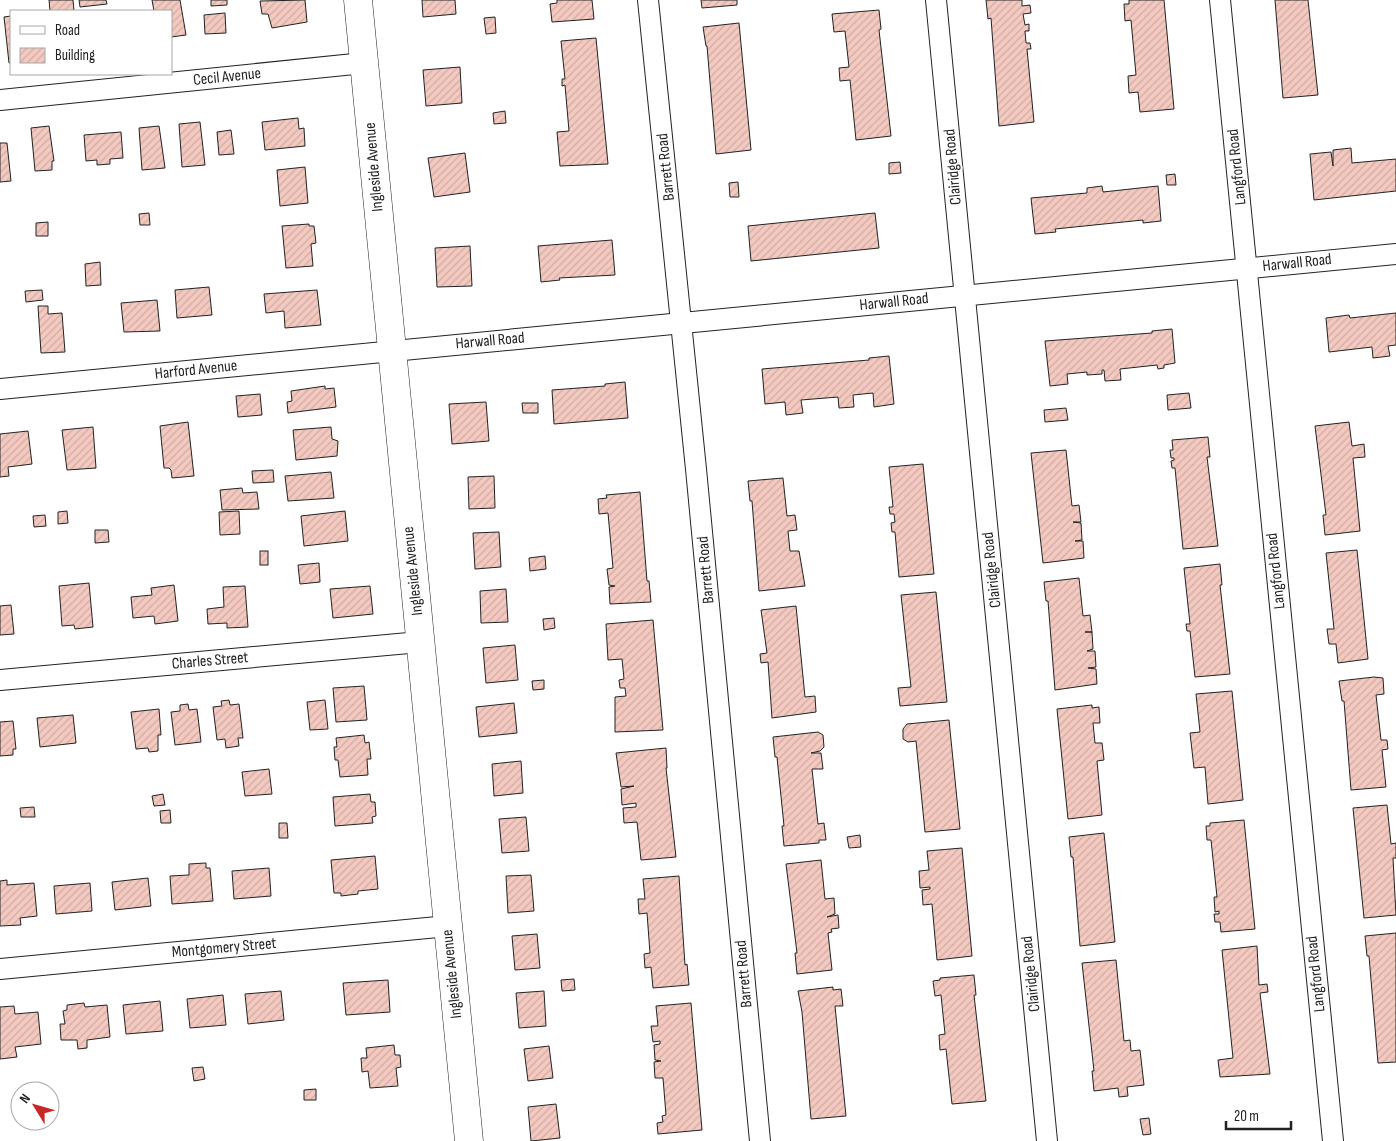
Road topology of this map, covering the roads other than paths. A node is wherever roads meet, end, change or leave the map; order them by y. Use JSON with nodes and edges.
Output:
{"nodes":[{"id":1,"x":358,"y":0,"type":"edge"},
{"id":2,"x":648,"y":0,"type":"edge"},
{"id":3,"x":936,"y":0,"type":"edge"},
{"id":4,"x":1220,"y":0,"type":"edge"},
{"id":5,"x":364,"y":63,"type":"junction"},
{"id":6,"x":0,"y":100,"type":"edge"},
{"id":7,"x":1396,"y":254,"type":"edge"},
{"id":8,"x":1248,"y":268,"type":"junction"},
{"id":9,"x":965,"y":295,"type":"junction"},
{"id":10,"x":682,"y":323,"type":"junction"},
{"id":11,"x":391,"y":351,"type":"junction"},
{"id":12,"x":0,"y":389,"type":"edge"},
{"id":13,"x":420,"y":642,"type":"junction"},
{"id":14,"x":0,"y":680,"type":"edge"},
{"id":15,"x":448,"y":926,"type":"junction"},
{"id":16,"x":0,"y":969,"type":"edge"},
{"id":17,"x":469,"y":1141,"type":"edge"},
{"id":18,"x":760,"y":1141,"type":"edge"},
{"id":19,"x":1047,"y":1141,"type":"edge"},
{"id":20,"x":1333,"y":1141,"type":"edge"}],
"edges":[{"from":1,"to":5,"type":"main road","name":"Ingleside Avenue"},
{"from":2,"to":10,"type":"street","name":"Barrett Road"},
{"from":3,"to":9,"type":"street","name":"Clairidge Road"},
{"from":4,"to":8,"type":"street","name":"Langford Road"},
{"from":5,"to":6,"type":"street","name":"Cecil Avenue"},
{"from":5,"to":11,"type":"main road","name":"Ingleside Avenue"},
{"from":7,"to":8,"type":"street","name":"Harwall Road"},
{"from":8,"to":9,"type":"street","name":"Harwall Road"},
{"from":8,"to":20,"type":"street","name":"Langford Road"},
{"from":9,"to":10,"type":"street","name":"Harwall Road"},
{"from":9,"to":19,"type":"street","name":"Clairidge Road"},
{"from":10,"to":11,"type":"street","name":"Harwall Road"},
{"from":10,"to":18,"type":"street","name":"Barrett Road"},
{"from":11,"to":12,"type":"street","name":"Harford Avenue"},
{"from":11,"to":13,"type":"main road","name":"Ingleside Avenue"},
{"from":13,"to":14,"type":"street","name":"Charles Street"},
{"from":13,"to":15,"type":"main road","name":"Ingleside Avenue"},
{"from":15,"to":16,"type":"street","name":"Montgomery Street"},
{"from":15,"to":17,"type":"main road","name":"Ingleside Avenue"}]}
